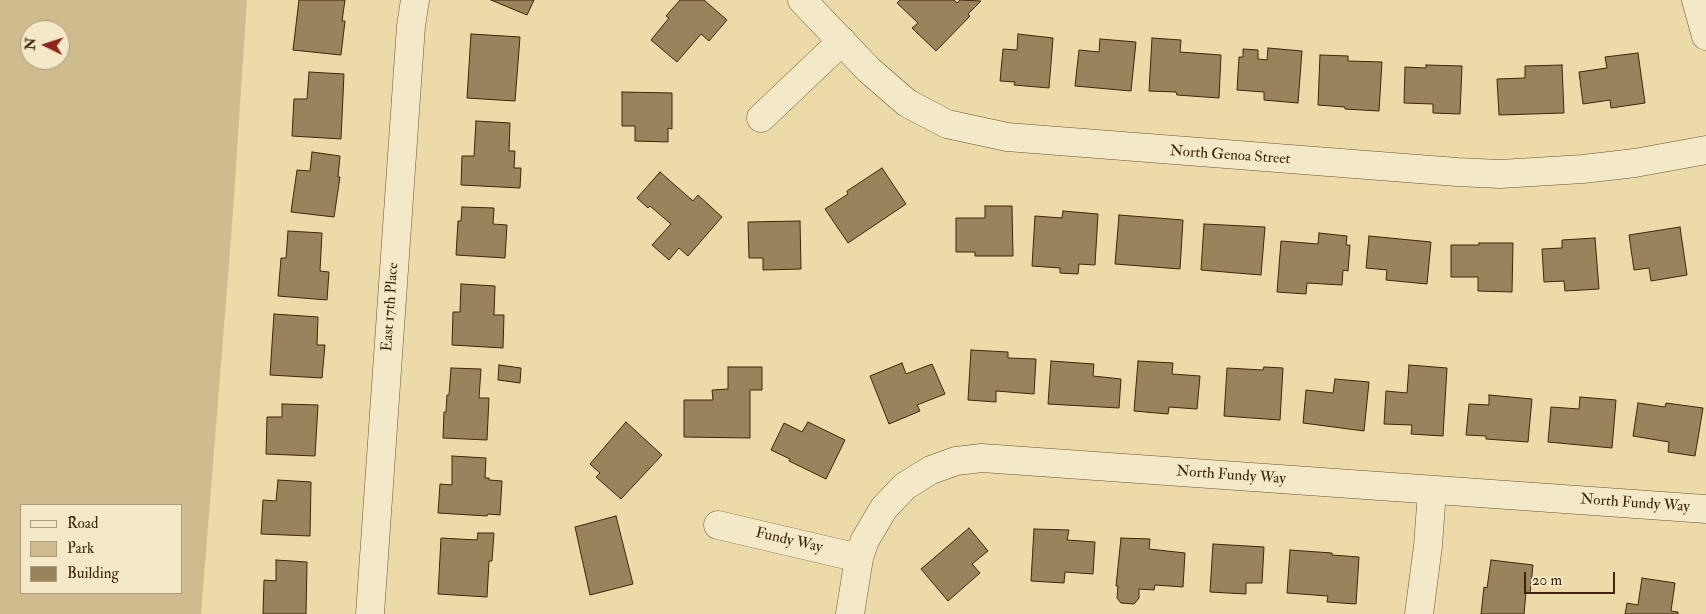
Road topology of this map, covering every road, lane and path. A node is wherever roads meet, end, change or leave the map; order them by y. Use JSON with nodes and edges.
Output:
{"nodes":[{"id":1,"x":415,"y":0,"type":"edge"},
{"id":2,"x":802,"y":0,"type":"edge"},
{"id":3,"x":1696,"y":0,"type":"edge"},
{"id":4,"x":1706,"y":36,"type":"edge"},
{"id":5,"x":842,"y":40,"type":"junction"},
{"id":6,"x":761,"y":118,"type":"dead end"},
{"id":7,"x":1706,"y":150,"type":"edge"},
{"id":8,"x":1432,"y":491,"type":"junction"},
{"id":9,"x":1706,"y":509,"type":"edge"},
{"id":10,"x":718,"y":525,"type":"dead end"},
{"id":11,"x":859,"y":558,"type":"junction"},
{"id":12,"x":370,"y":614,"type":"edge"},
{"id":13,"x":850,"y":614,"type":"edge"},
{"id":14,"x":1419,"y":614,"type":"edge"}],
"edges":[{"from":1,"to":12,"type":"street","name":"East 17th Place"},
{"from":2,"to":5,"type":"street","name":"North Genoa Street"},
{"from":3,"to":4,"type":"street"},
{"from":5,"to":6,"type":"street"},
{"from":5,"to":7,"type":"street","name":"North Genoa Street"},
{"from":8,"to":9,"type":"street","name":"North Fundy Way"},
{"from":8,"to":11,"type":"street","name":"North Fundy Way"},
{"from":8,"to":14,"type":"street"},
{"from":10,"to":11,"type":"street","name":"Fundy Way"},
{"from":11,"to":13,"type":"street","name":"North Fundy Way"}]}
